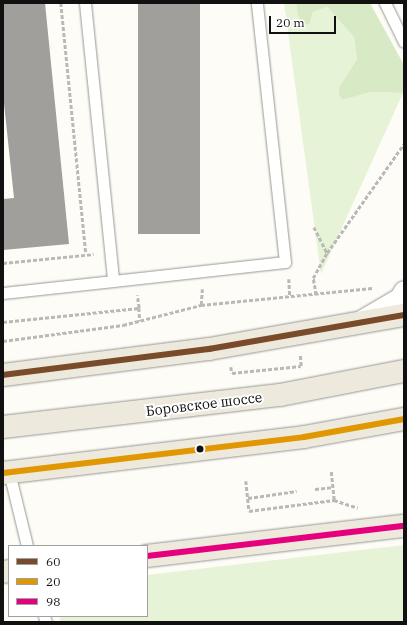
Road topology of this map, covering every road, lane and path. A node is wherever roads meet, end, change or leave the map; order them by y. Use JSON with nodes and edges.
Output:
{"nodes":[{"id":1,"x":61,"y":3,"type":"edge"},
{"id":2,"x":85,"y":3,"type":"edge"},
{"id":3,"x":257,"y":3,"type":"edge"},
{"id":4,"x":385,"y":3,"type":"edge"},
{"id":5,"x":404,"y":42,"type":"edge"},
{"id":6,"x":404,"y":144,"type":"edge"},
{"id":7,"x":314,"y":227,"type":"dead end"},
{"id":8,"x":328,"y":253,"type":"junction"},
{"id":9,"x":3,"y":263,"type":"edge"},
{"id":10,"x":136,"y":278,"type":"junction"},
{"id":11,"x":289,"y":279,"type":"dead end"},
{"id":12,"x":113,"y":281,"type":"junction"},
{"id":13,"x":377,"y":288,"type":"dead end"},
{"id":14,"x":206,"y":289,"type":"dead end"},
{"id":15,"x":404,"y":291,"type":"edge"},
{"id":16,"x":3,"y":293,"type":"edge"},
{"id":17,"x":316,"y":295,"type":"junction"},
{"id":18,"x":290,"y":296,"type":"junction"},
{"id":19,"x":201,"y":305,"type":"junction"},
{"id":20,"x":139,"y":308,"type":"junction"},
{"id":21,"x":404,"y":315,"type":"edge"},
{"id":22,"x":140,"y":321,"type":"junction"},
{"id":23,"x":3,"y":322,"type":"edge"},
{"id":24,"x":355,"y":324,"type":"junction"},
{"id":25,"x":3,"y":341,"type":"edge"},
{"id":26,"x":404,"y":371,"type":"edge"},
{"id":27,"x":3,"y":375,"type":"edge"},
{"id":28,"x":404,"y":419,"type":"edge"},
{"id":29,"x":3,"y":427,"type":"edge"},
{"id":30,"x":404,"y":430,"type":"edge"},
{"id":31,"x":304,"y":437,"type":"junction"},
{"id":32,"x":332,"y":470,"type":"dead end"},
{"id":33,"x":6,"y":472,"type":"edge"},
{"id":34,"x":246,"y":481,"type":"dead end"},
{"id":35,"x":333,"y":487,"type":"junction"},
{"id":36,"x":315,"y":489,"type":"dead end"},
{"id":37,"x":297,"y":491,"type":"dead end"},
{"id":38,"x":248,"y":498,"type":"junction"},
{"id":39,"x":404,"y":526,"type":"edge"},
{"id":40,"x":27,"y":545,"type":"edge"},
{"id":41,"x":148,"y":556,"type":"edge"}],
"edges":[{"from":1,"to":9,"type":"path"},
{"from":2,"to":12,"type":"lane"},
{"from":3,"to":10,"type":"lane"},
{"from":4,"to":5,"type":"lane"},
{"from":6,"to":8,"type":"path"},
{"from":7,"to":8,"type":"path"},
{"from":8,"to":17,"type":"path"},
{"from":10,"to":12,"type":"lane"},
{"from":10,"to":20,"type":"path"},
{"from":11,"to":18,"type":"path"},
{"from":12,"to":16,"type":"lane"},
{"from":13,"to":17,"type":"path"},
{"from":14,"to":19,"type":"path"},
{"from":15,"to":24,"type":"street"},
{"from":17,"to":18,"type":"path"},
{"from":18,"to":19,"type":"path"},
{"from":19,"to":22,"type":"path"},
{"from":20,"to":22,"type":"path"},
{"from":20,"to":23,"type":"path"},
{"from":21,"to":24,"type":"main road"},
{"from":22,"to":25,"type":"path"},
{"from":24,"to":27,"type":"main road"},
{"from":26,"to":29,"type":"main road","name":"Боровское шоссе"},
{"from":28,"to":31,"type":"main road"},
{"from":30,"to":31,"type":"main road"},
{"from":31,"to":33,"type":"main road"},
{"from":32,"to":35,"type":"path"},
{"from":33,"to":40,"type":"lane"},
{"from":34,"to":38,"type":"path"},
{"from":35,"to":36,"type":"path"},
{"from":35,"to":38,"type":"path"},
{"from":37,"to":38,"type":"path"},
{"from":39,"to":41,"type":"main road"}]}
